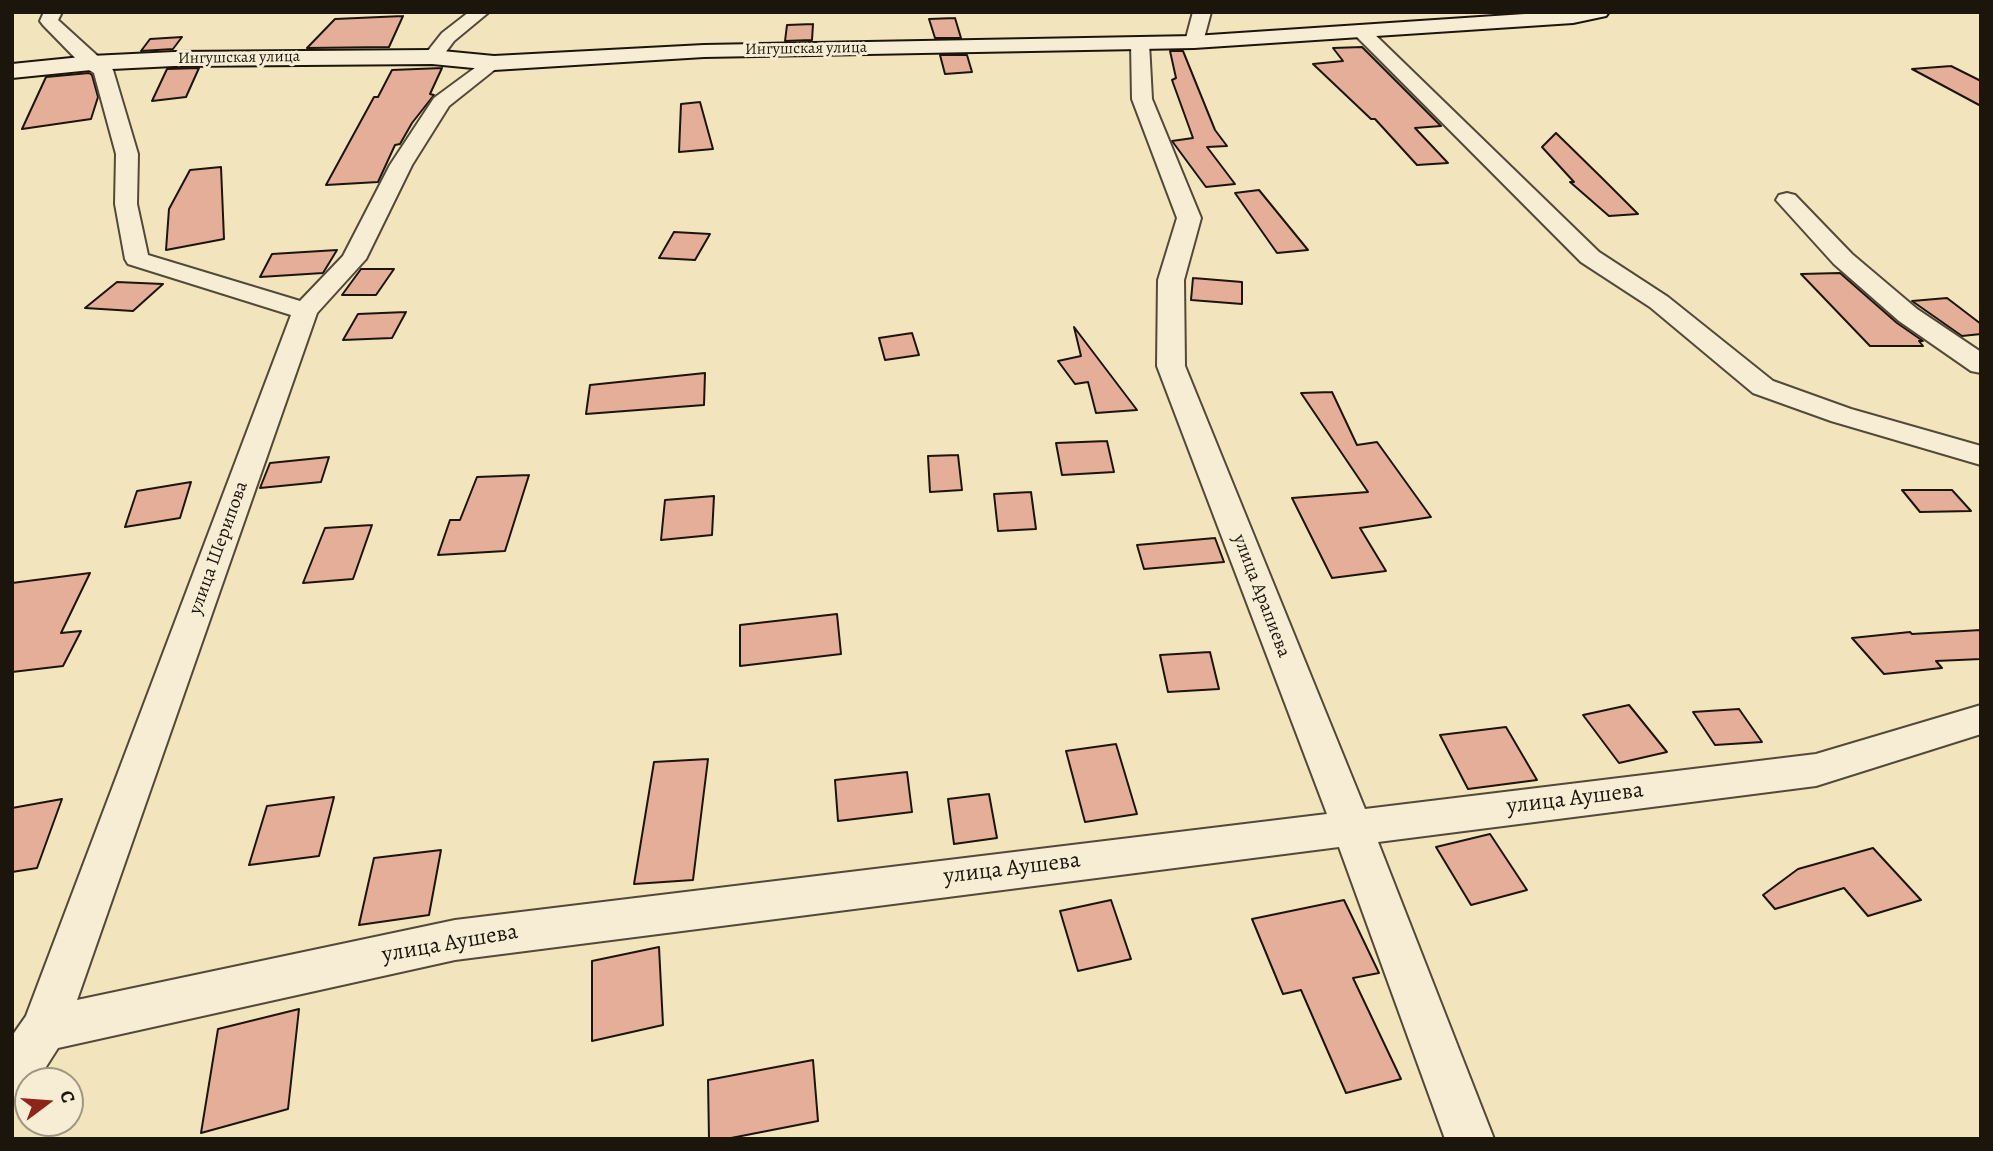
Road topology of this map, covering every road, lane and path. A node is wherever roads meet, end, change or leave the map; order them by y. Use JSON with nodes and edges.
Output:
{"nodes":[{"id":1,"x":53,"y":12,"type":"edge"},
{"id":2,"x":480,"y":12,"type":"edge"},
{"id":3,"x":1202,"y":12,"type":"edge"},
{"id":4,"x":1599,"y":12,"type":"edge"},
{"id":5,"x":1363,"y":33,"type":"junction"},
{"id":6,"x":1194,"y":42,"type":"junction"},
{"id":7,"x":1140,"y":43,"type":"junction"},
{"id":8,"x":432,"y":57,"type":"junction"},
{"id":9,"x":495,"y":62,"type":"junction"},
{"id":10,"x":91,"y":63,"type":"junction"},
{"id":11,"x":12,"y":71,"type":"edge"},
{"id":12,"x":1787,"y":200,"type":"dead end"},
{"id":13,"x":305,"y":311,"type":"junction"},
{"id":14,"x":1981,"y":365,"type":"edge"},
{"id":15,"x":1981,"y":456,"type":"edge"},
{"id":16,"x":1981,"y":719,"type":"edge"},
{"id":17,"x":1352,"y":826,"type":"junction"},
{"id":18,"x":44,"y":1029,"type":"junction"},
{"id":19,"x":12,"y":1078,"type":"edge"},
{"id":20,"x":1470,"y":1139,"type":"edge"}],
"edges":[{"from":1,"to":10,"type":"street"},
{"from":2,"to":8,"type":"street"},
{"from":3,"to":6,"type":"street"},
{"from":4,"to":5,"type":"street","name":"Ингушская улица"},
{"from":5,"to":6,"type":"street","name":"Ингушская улица"},
{"from":5,"to":15,"type":"street"},
{"from":6,"to":7,"type":"street","name":"Ингушская улица"},
{"from":7,"to":9,"type":"street","name":"Ингушская улица"},
{"from":7,"to":17,"type":"street","name":"улица Арапиева"},
{"from":8,"to":9,"type":"street","name":"Ингушская улица"},
{"from":8,"to":10,"type":"street","name":"Ингушская улица"},
{"from":9,"to":13,"type":"street","name":"улица Шерипова"},
{"from":10,"to":11,"type":"street","name":"Ингушская улица"},
{"from":10,"to":13,"type":"street"},
{"from":12,"to":14,"type":"street"},
{"from":13,"to":18,"type":"street","name":"улица Шерипова"},
{"from":16,"to":17,"type":"street","name":"улица Аушева"},
{"from":17,"to":18,"type":"street","name":"улица Аушева"},
{"from":17,"to":20,"type":"street","name":"улица Арапиева"},
{"from":18,"to":19,"type":"street","name":"улица Шерипова"}]}
